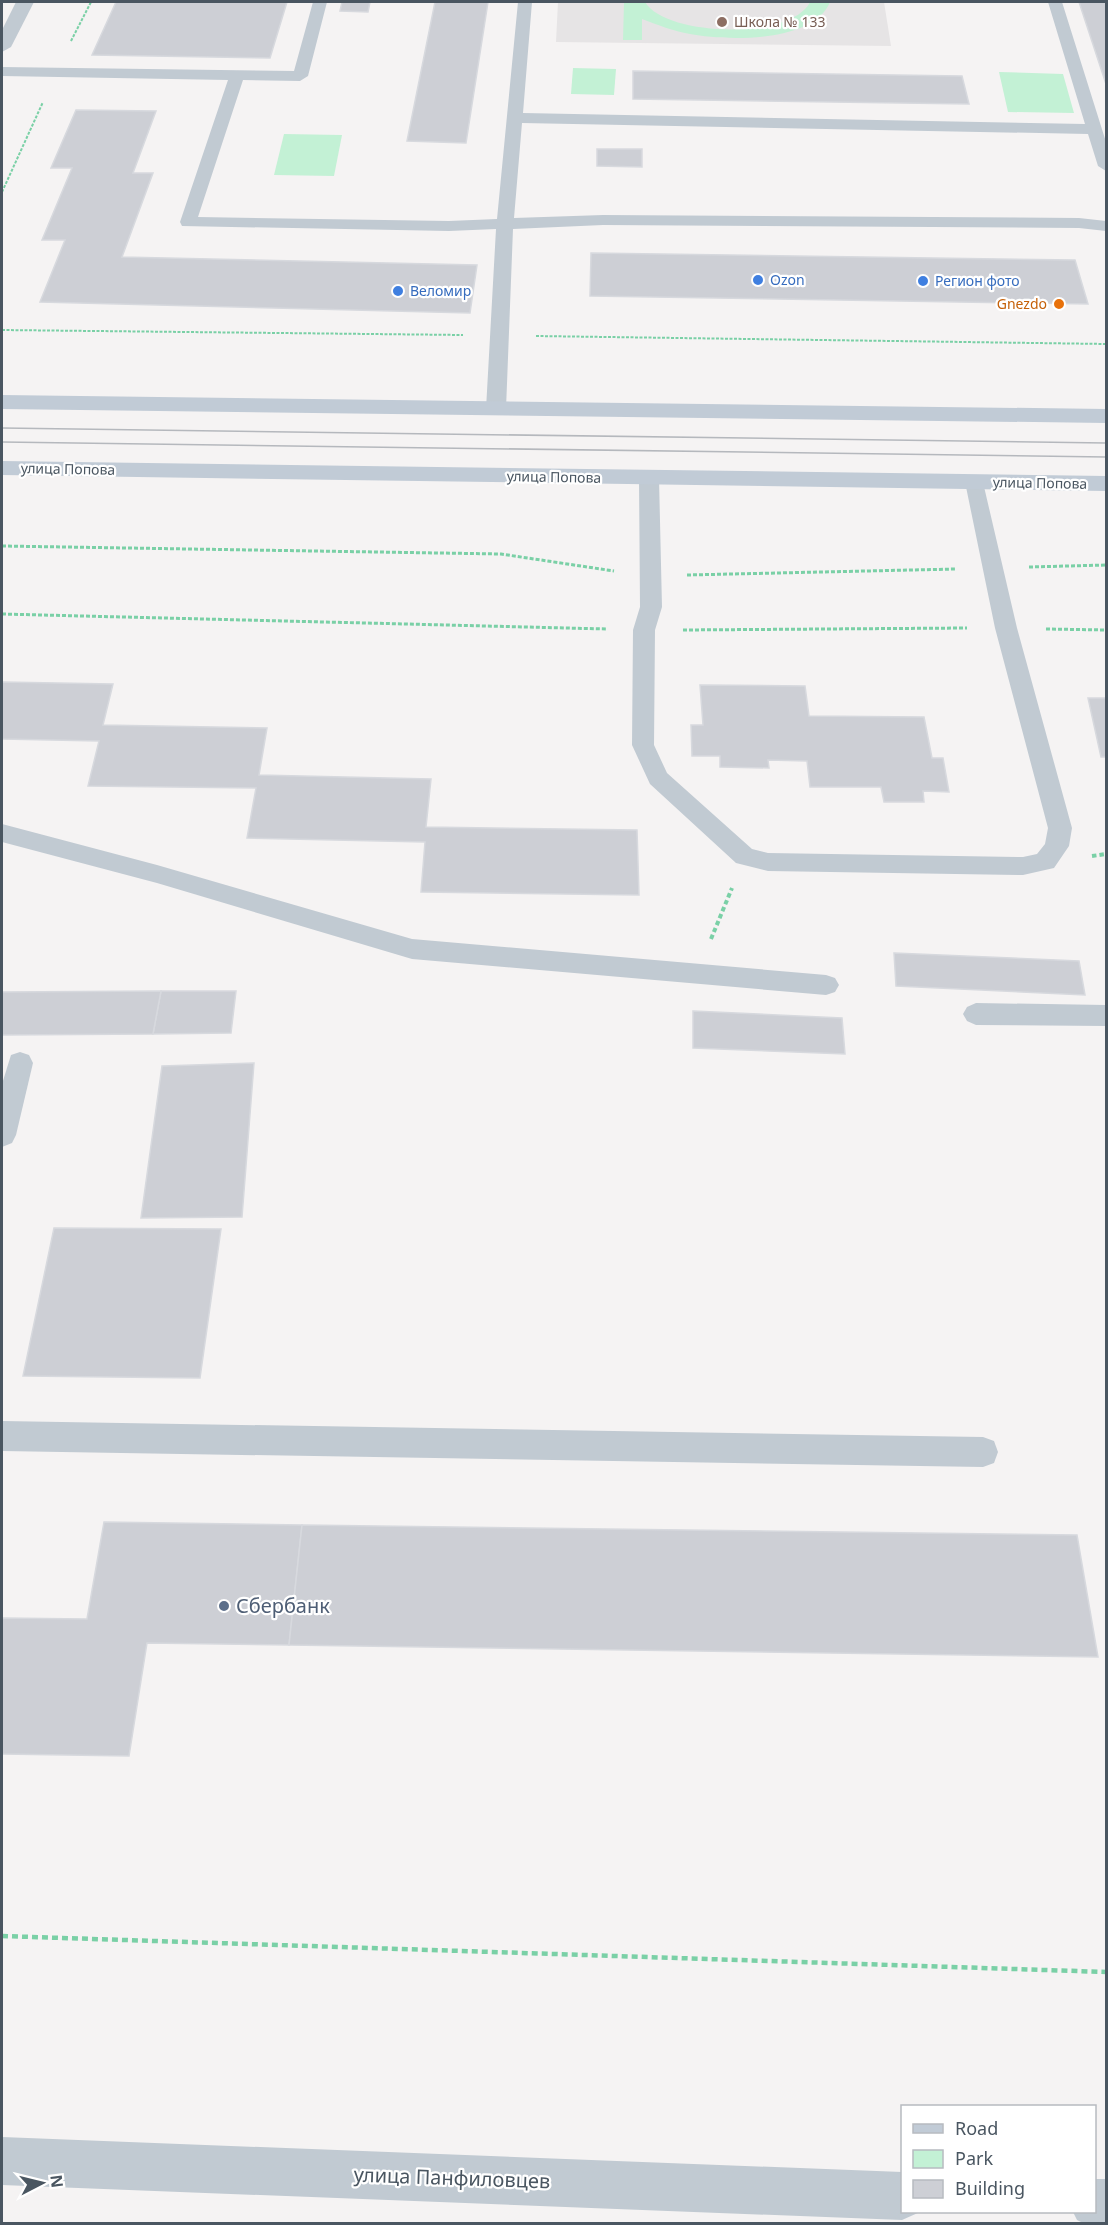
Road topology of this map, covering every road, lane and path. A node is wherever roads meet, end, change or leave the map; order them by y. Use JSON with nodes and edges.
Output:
{"nodes":[{"id":1,"x":24,"y":2,"type":"edge"},
{"id":2,"x":320,"y":2,"type":"edge"},
{"id":3,"x":525,"y":2,"type":"edge"},
{"id":4,"x":1055,"y":2,"type":"edge"},
{"id":5,"x":2,"y":47,"type":"edge"},
{"id":6,"x":2,"y":72,"type":"edge"},
{"id":7,"x":237,"y":75,"type":"junction"},
{"id":8,"x":515,"y":118,"type":"junction"},
{"id":9,"x":1095,"y":129,"type":"junction"},
{"id":10,"x":1107,"y":166,"type":"edge"},
{"id":11,"x":505,"y":222,"type":"junction"},
{"id":12,"x":1107,"y":226,"type":"edge"},
{"id":13,"x":2,"y":330,"type":"edge"},
{"id":14,"x":499,"y":335,"type":"junction"},
{"id":15,"x":1107,"y":344,"type":"edge"},
{"id":16,"x":2,"y":402,"type":"edge"},
{"id":17,"x":496,"y":409,"type":"junction"},
{"id":18,"x":1107,"y":416,"type":"edge"},
{"id":19,"x":2,"y":468,"type":"edge"},
{"id":20,"x":649,"y":478,"type":"junction"},
{"id":21,"x":975,"y":482,"type":"junction"},
{"id":22,"x":1107,"y":484,"type":"edge"},
{"id":23,"x":2,"y":546,"type":"edge"},
{"id":24,"x":1107,"y":565,"type":"edge"},
{"id":25,"x":993,"y":569,"type":"junction"},
{"id":26,"x":651,"y":576,"type":"junction"},
{"id":27,"x":2,"y":614,"type":"edge"},
{"id":28,"x":1006,"y":628,"type":"junction"},
{"id":29,"x":644,"y":630,"type":"junction"},
{"id":30,"x":1107,"y":630,"type":"edge"},
{"id":31,"x":2,"y":833,"type":"edge"},
{"id":32,"x":745,"y":857,"type":"junction"},
{"id":33,"x":696,"y":974,"type":"junction"},
{"id":34,"x":826,"y":985,"type":"dead end"},
{"id":35,"x":976,"y":1014,"type":"dead end"},
{"id":36,"x":1107,"y":1016,"type":"edge"},
{"id":37,"x":20,"y":1063,"type":"dead end"},
{"id":38,"x":2,"y":1135,"type":"edge"},
{"id":39,"x":2,"y":1436,"type":"edge"},
{"id":40,"x":983,"y":1452,"type":"dead end"},
{"id":41,"x":2,"y":1936,"type":"edge"},
{"id":42,"x":1107,"y":1972,"type":"edge"},
{"id":43,"x":2,"y":2161,"type":"edge"},
{"id":44,"x":901,"y":2196,"type":"edge"}],
"edges":[{"from":1,"to":5,"type":"street"},
{"from":2,"to":7,"type":"lane"},
{"from":3,"to":8,"type":"lane"},
{"from":4,"to":9,"type":"lane"},
{"from":6,"to":7,"type":"lane"},
{"from":7,"to":11,"type":"lane"},
{"from":8,"to":9,"type":"lane"},
{"from":8,"to":11,"type":"lane"},
{"from":9,"to":10,"type":"lane"},
{"from":11,"to":12,"type":"lane"},
{"from":11,"to":14,"type":"lane"},
{"from":13,"to":14,"type":"path"},
{"from":14,"to":15,"type":"path"},
{"from":14,"to":17,"type":"lane"},
{"from":16,"to":17,"type":"main road"},
{"from":17,"to":18,"type":"main road"},
{"from":19,"to":20,"type":"main road","name":"улица Попова"},
{"from":20,"to":21,"type":"main road","name":"улица Попова"},
{"from":20,"to":26,"type":"lane"},
{"from":21,"to":22,"type":"main road","name":"улица Попова"},
{"from":21,"to":25,"type":"lane"},
{"from":23,"to":26,"type":"path"},
{"from":24,"to":25,"type":"path"},
{"from":25,"to":26,"type":"path"},
{"from":25,"to":28,"type":"lane"},
{"from":26,"to":29,"type":"lane"},
{"from":27,"to":29,"type":"path"},
{"from":28,"to":29,"type":"path"},
{"from":28,"to":30,"type":"path"},
{"from":28,"to":32,"type":"lane"},
{"from":29,"to":32,"type":"lane"},
{"from":31,"to":33,"type":"lane"},
{"from":32,"to":33,"type":"path"},
{"from":33,"to":34,"type":"lane"},
{"from":35,"to":36,"type":"lane"},
{"from":37,"to":38,"type":"lane"},
{"from":39,"to":40,"type":"lane"},
{"from":41,"to":42,"type":"path"},
{"from":43,"to":44,"type":"street","name":"улица Панфиловцев"}]}
